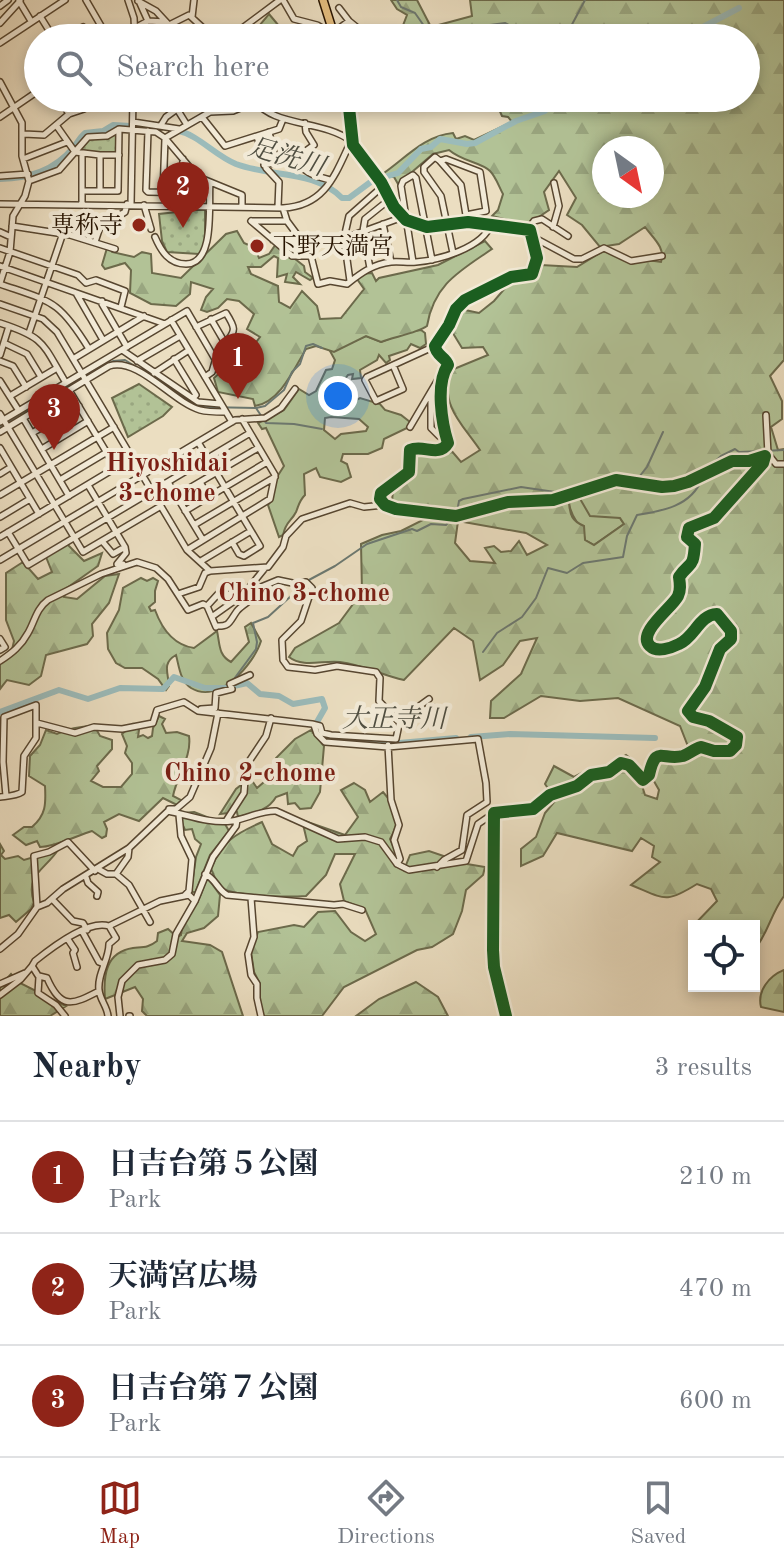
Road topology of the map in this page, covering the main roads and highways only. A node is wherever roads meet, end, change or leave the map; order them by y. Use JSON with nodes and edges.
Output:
{"nodes":[{"id":1,"x":323,"y":0,"type":"edge"},
{"id":2,"x":330,"y":24,"type":"edge"},
{"id":3,"x":349,"y":112,"type":"edge"},
{"id":4,"x":506,"y":1016,"type":"edge"}],
"edges":[{"from":1,"to":2,"type":"main road"},
{"from":3,"to":4,"type":"main road"}]}
